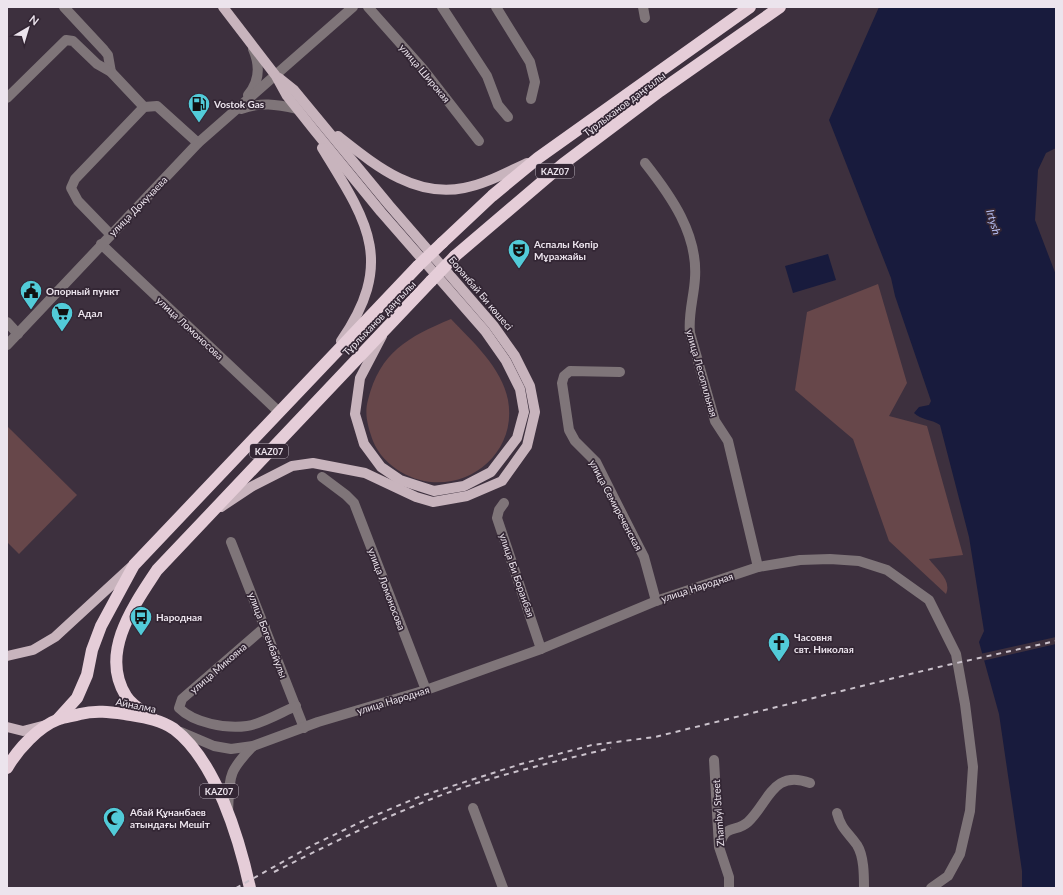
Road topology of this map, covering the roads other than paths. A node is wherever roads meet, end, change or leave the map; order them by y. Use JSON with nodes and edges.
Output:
{"nodes":[{"id":1,"x":64,"y":7,"type":"edge"},
{"id":2,"x":223,"y":7,"type":"edge"},
{"id":3,"x":353,"y":7,"type":"edge"},
{"id":4,"x":368,"y":7,"type":"edge"},
{"id":5,"x":442,"y":7,"type":"edge"},
{"id":6,"x":496,"y":7,"type":"edge"},
{"id":7,"x":643,"y":7,"type":"edge"},
{"id":8,"x":750,"y":7,"type":"edge"},
{"id":9,"x":780,"y":7,"type":"edge"},
{"id":10,"x":645,"y":18,"type":"dead end"},
{"id":11,"x":250,"y":41,"type":"junction"},
{"id":12,"x":111,"y":72,"type":"junction"},
{"id":13,"x":276,"y":76,"type":"junction"},
{"id":14,"x":7,"y":98,"type":"edge"},
{"id":15,"x":531,"y":99,"type":"dead end"},
{"id":16,"x":144,"y":107,"type":"junction"},
{"id":17,"x":297,"y":108,"type":"junction"},
{"id":18,"x":233,"y":112,"type":"junction"},
{"id":19,"x":508,"y":117,"type":"dead end"},
{"id":20,"x":321,"y":121,"type":"junction"},
{"id":21,"x":314,"y":130,"type":"junction"},
{"id":22,"x":480,"y":141,"type":"dead end"},
{"id":23,"x":198,"y":143,"type":"junction"},
{"id":24,"x":538,"y":158,"type":"junction"},
{"id":25,"x":645,"y":162,"type":"dead end"},
{"id":26,"x":110,"y":234,"type":"junction"},
{"id":27,"x":101,"y":244,"type":"junction"},
{"id":28,"x":7,"y":322,"type":"edge"},
{"id":29,"x":389,"y":324,"type":"junction"},
{"id":30,"x":18,"y":334,"type":"junction"},
{"id":31,"x":7,"y":345,"type":"edge"},
{"id":32,"x":326,"y":364,"type":"junction"},
{"id":33,"x":620,"y":372,"type":"dead end"},
{"id":34,"x":279,"y":412,"type":"junction"},
{"id":35,"x":322,"y":477,"type":"dead end"},
{"id":36,"x":418,"y":492,"type":"junction"},
{"id":37,"x":504,"y":503,"type":"dead end"},
{"id":38,"x":208,"y":516,"type":"junction"},
{"id":39,"x":232,"y":542,"type":"dead end"},
{"id":40,"x":134,"y":565,"type":"junction"},
{"id":41,"x":758,"y":567,"type":"junction"},
{"id":42,"x":656,"y":601,"type":"junction"},
{"id":43,"x":265,"y":627,"type":"junction"},
{"id":44,"x":541,"y":648,"type":"junction"},
{"id":45,"x":7,"y":656,"type":"edge"},
{"id":46,"x":426,"y":690,"type":"junction"},
{"id":47,"x":296,"y":706,"type":"junction"},
{"id":48,"x":152,"y":718,"type":"junction"},
{"id":49,"x":55,"y":721,"type":"junction"},
{"id":50,"x":7,"y":727,"type":"edge"},
{"id":51,"x":304,"y":728,"type":"junction"},
{"id":52,"x":174,"y":729,"type":"junction"},
{"id":53,"x":254,"y":746,"type":"junction"},
{"id":54,"x":714,"y":760,"type":"dead end"},
{"id":55,"x":7,"y":768,"type":"edge"},
{"id":56,"x":810,"y":783,"type":"dead end"},
{"id":57,"x":473,"y":808,"type":"dead end"},
{"id":58,"x":837,"y":813,"type":"dead end"},
{"id":59,"x":228,"y":816,"type":"junction"},
{"id":60,"x":719,"y":847,"type":"junction"},
{"id":61,"x":864,"y":884,"type":"edge"},
{"id":62,"x":250,"y":888,"type":"edge"},
{"id":63,"x":503,"y":888,"type":"edge"},
{"id":64,"x":729,"y":888,"type":"edge"},
{"id":65,"x":872,"y":888,"type":"edge"},
{"id":66,"x":931,"y":888,"type":"edge"}],
"edges":[{"from":1,"to":12,"type":"street"},
{"from":2,"to":11,"type":"main road","name":"Боранбай Би көшесі"},
{"from":3,"to":13,"type":"street","name":"улица Докучаева"},
{"from":4,"to":22,"type":"street","name":"улица Широкая"},
{"from":5,"to":19,"type":"street"},
{"from":6,"to":15,"type":"street"},
{"from":7,"to":10,"type":"street"},
{"from":8,"to":24,"type":"highway","name":"Тұрлыханов даңғылы","number":"KAZ07"},
{"from":9,"to":29,"type":"highway","name":"Тұрлыханов даңғылы","number":"KAZ07","bridge":true},
{"from":11,"to":13,"type":"main road","name":"Боранбай Би көшесі"},
{"from":11,"to":18,"type":"street"},
{"from":12,"to":14,"type":"street"},
{"from":12,"to":16,"type":"street"},
{"from":13,"to":17,"type":"main road","name":"Боранбай Би көшесі"},
{"from":13,"to":18,"type":"street","name":"улица Докучаева"},
{"from":13,"to":20,"type":"main road","name":"Боранбай Би көшесі"},
{"from":16,"to":23,"type":"street"},
{"from":16,"to":26,"type":"street"},
{"from":17,"to":18,"type":"street"},
{"from":17,"to":21,"type":"main road","name":"Боранбай Би көшесі"},
{"from":18,"to":23,"type":"street","name":"улица Докучаева"},
{"from":20,"to":24,"type":"main road"},
{"from":20,"to":36,"type":"main road","name":"Боранбай Би көшесі"},
{"from":21,"to":32,"type":"main road"},
{"from":21,"to":36,"type":"main road","name":"Боранбай Би көшесі"},
{"from":23,"to":26,"type":"street","name":"улица Докучаева"},
{"from":24,"to":32,"type":"highway","name":"Тұрлыханов даңғылы","number":"KAZ07","bridge":true},
{"from":25,"to":41,"type":"street","name":"улица Лесопильная"},
{"from":26,"to":27,"type":"street","name":"улица Докучаева"},
{"from":27,"to":30,"type":"street","name":"улица Докучаева"},
{"from":27,"to":34,"type":"street","name":"улица Ломоносова"},
{"from":28,"to":30,"type":"street"},
{"from":29,"to":36,"type":"main road"},
{"from":29,"to":38,"type":"highway","name":"Тұрлыханов даңғылы","number":"KAZ07"},
{"from":30,"to":31,"type":"street","name":"улица Докучаева"},
{"from":32,"to":34,"type":"highway","name":"Тұрлыханов даңғылы","number":"KAZ07"},
{"from":33,"to":42,"type":"street","name":"улица Семиреченская"},
{"from":34,"to":40,"type":"highway","name":"Тұрлыханов даңғылы","number":"KAZ07"},
{"from":35,"to":46,"type":"street","name":"улица Ломоносова"},
{"from":36,"to":38,"type":"main road"},
{"from":37,"to":44,"type":"street","name":"улица Би Боранбая"},
{"from":38,"to":48,"type":"highway","name":"Тұрлыханов даңғылы","number":"KAZ07"},
{"from":39,"to":43,"type":"street","name":"улица Богенбайулы"},
{"from":40,"to":45,"type":"main road"},
{"from":40,"to":49,"type":"highway","name":"Тұрлыханов даңғылы","number":"KAZ07"},
{"from":41,"to":42,"type":"street","name":"улица Народная"},
{"from":41,"to":66,"type":"street","name":"улица Народная"},
{"from":42,"to":44,"type":"street","name":"улица Народная"},
{"from":43,"to":47,"type":"street","name":"улица Богенбайулы"},
{"from":43,"to":47,"type":"street","name":"улица Микояна"},
{"from":44,"to":46,"type":"street","name":"улица Народная"},
{"from":46,"to":51,"type":"street","name":"улица Народная"},
{"from":47,"to":51,"type":"street","name":"улица Богенбайулы"},
{"from":48,"to":49,"type":"highway","name":"Айналма","number":"KAZ07"},
{"from":48,"to":52,"type":"highway","name":"Айналма","number":"KAZ07"},
{"from":49,"to":50,"type":"main road"},
{"from":49,"to":55,"type":"highway","name":"Айналма","number":"KAZ07"},
{"from":51,"to":53,"type":"street","name":"улица Народная"},
{"from":52,"to":53,"type":"street","name":"улица Народная"},
{"from":52,"to":59,"type":"highway","name":"Айналма","number":"KAZ07"},
{"from":53,"to":59,"type":"street"},
{"from":54,"to":60,"type":"street","name":"Zhambyl Street"},
{"from":56,"to":60,"type":"street"},
{"from":57,"to":63,"type":"street"},
{"from":58,"to":61,"type":"street"},
{"from":59,"to":62,"type":"highway","name":"Айналма","number":"KAZ07"},
{"from":60,"to":64,"type":"street","name":"Zhambyl Street"},
{"from":61,"to":65,"type":"street"}]}
